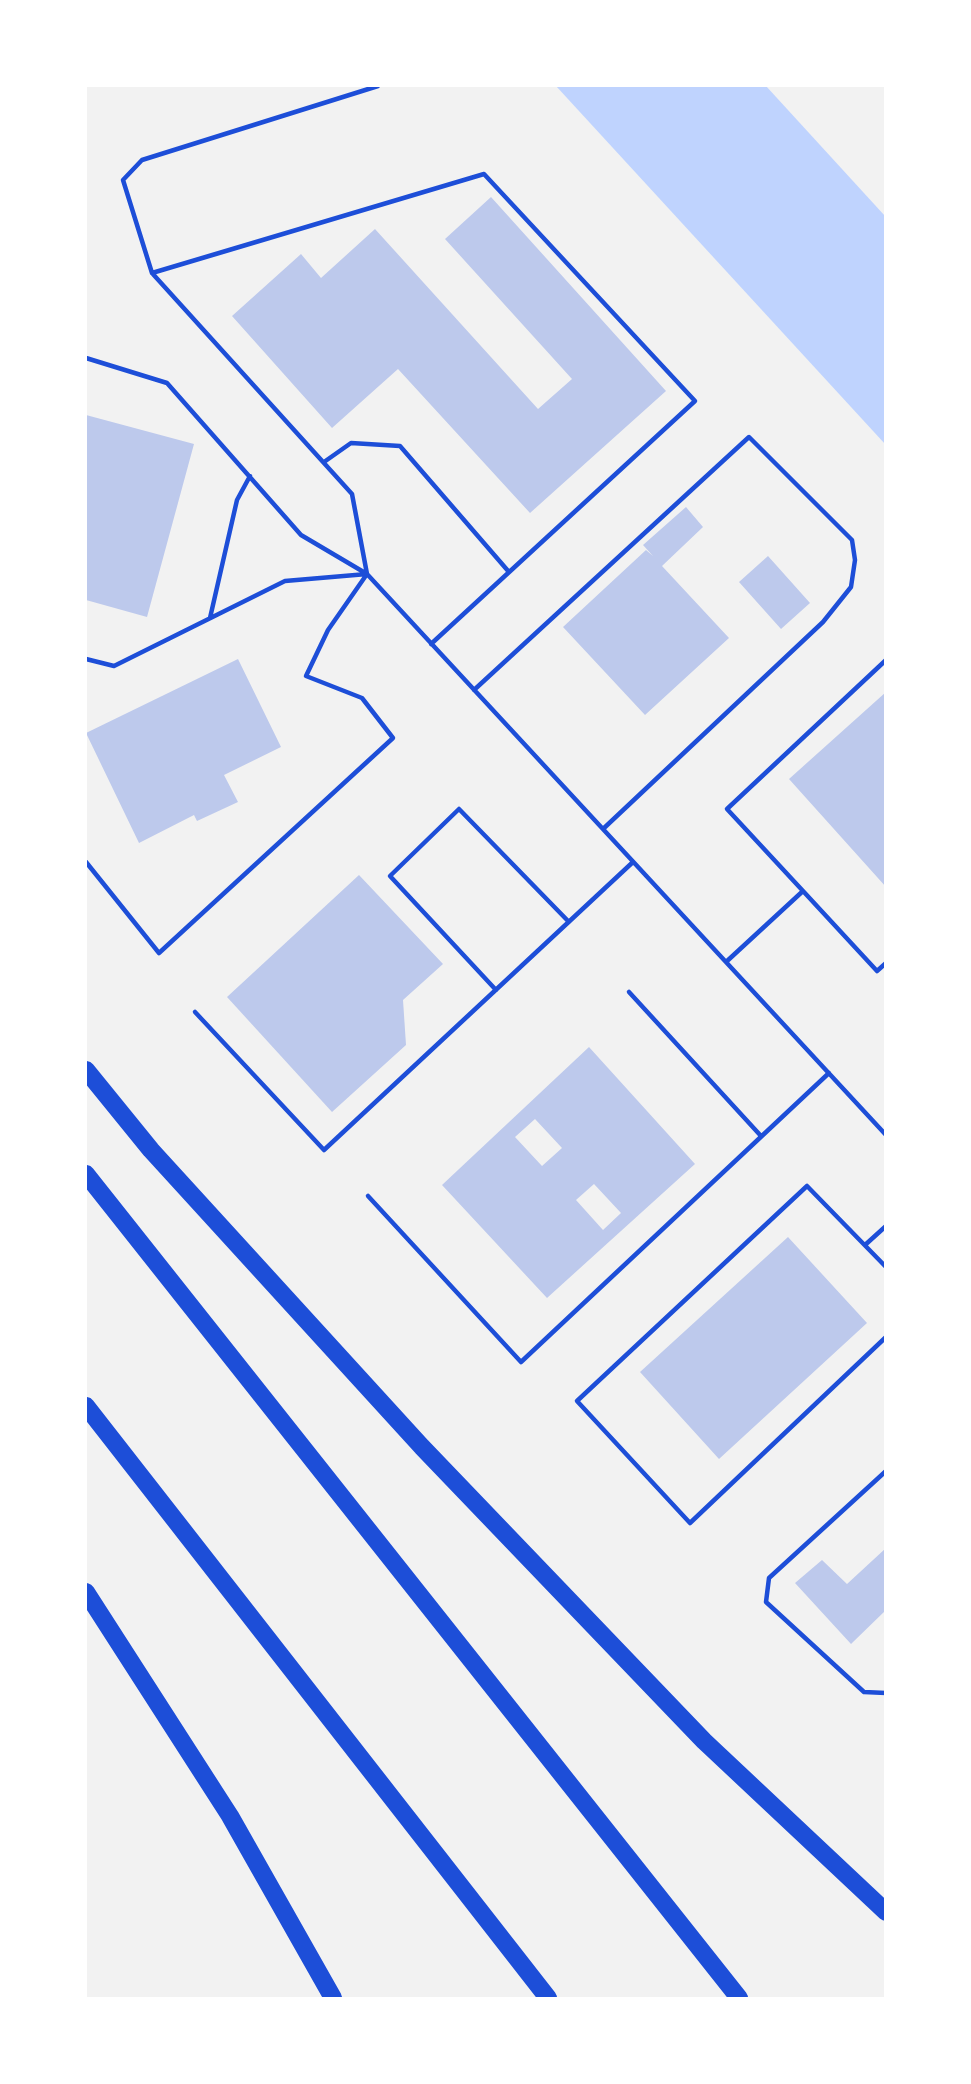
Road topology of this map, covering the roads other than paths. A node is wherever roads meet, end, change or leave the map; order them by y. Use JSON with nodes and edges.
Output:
{"nodes":[{"id":1,"x":378,"y":86,"type":"edge"},
{"id":2,"x":152,"y":273,"type":"junction"},
{"id":3,"x":86,"y":358,"type":"edge"},
{"id":4,"x":324,"y":462,"type":"junction"},
{"id":5,"x":250,"y":476,"type":"junction"},
{"id":6,"x":509,"y":572,"type":"junction"},
{"id":7,"x":367,"y":574,"type":"junction"},
{"id":8,"x":210,"y":618,"type":"junction"},
{"id":9,"x":431,"y":644,"type":"junction"},
{"id":10,"x":86,"y":659,"type":"edge"},
{"id":11,"x":885,"y":660,"type":"edge"},
{"id":12,"x":474,"y":690,"type":"junction"},
{"id":13,"x":603,"y":829,"type":"junction"},
{"id":14,"x":86,"y":861,"type":"edge"},
{"id":15,"x":633,"y":862,"type":"junction"},
{"id":16,"x":803,"y":891,"type":"junction"},
{"id":17,"x":569,"y":922,"type":"junction"},
{"id":18,"x":726,"y":962,"type":"junction"},
{"id":19,"x":885,"y":963,"type":"edge"},
{"id":20,"x":496,"y":990,"type":"junction"},
{"id":21,"x":629,"y":992,"type":"dead end"},
{"id":22,"x":195,"y":1012,"type":"dead end"},
{"id":23,"x":86,"y":1070,"type":"edge"},
{"id":24,"x":829,"y":1073,"type":"junction"},
{"id":25,"x":885,"y":1135,"type":"edge"},
{"id":26,"x":761,"y":1136,"type":"junction"},
{"id":27,"x":86,"y":1174,"type":"edge"},
{"id":28,"x":369,"y":1196,"type":"dead end"},
{"id":29,"x":885,"y":1226,"type":"edge"},
{"id":30,"x":865,"y":1245,"type":"junction"},
{"id":31,"x":885,"y":1267,"type":"edge"},
{"id":32,"x":885,"y":1337,"type":"edge"},
{"id":33,"x":86,"y":1406,"type":"edge"},
{"id":34,"x":885,"y":1471,"type":"edge"},
{"id":35,"x":86,"y":1592,"type":"edge"},
{"id":36,"x":885,"y":1693,"type":"edge"},
{"id":37,"x":885,"y":1912,"type":"edge"},
{"id":38,"x":333,"y":1998,"type":"edge"},
{"id":39,"x":548,"y":1998,"type":"edge"},
{"id":40,"x":739,"y":1998,"type":"edge"}],
"edges":[{"from":1,"to":2,"type":"lane"},
{"from":2,"to":4,"type":"lane"},
{"from":2,"to":6,"type":"lane"},
{"from":3,"to":5,"type":"lane"},
{"from":4,"to":6,"type":"lane"},
{"from":4,"to":7,"type":"lane"},
{"from":5,"to":7,"type":"lane"},
{"from":5,"to":8,"type":"lane"},
{"from":6,"to":9,"type":"lane"},
{"from":7,"to":8,"type":"lane"},
{"from":7,"to":9,"type":"lane"},
{"from":7,"to":14,"type":"lane"},
{"from":8,"to":10,"type":"lane"},
{"from":9,"to":12,"type":"lane"},
{"from":11,"to":16,"type":"lane"},
{"from":12,"to":13,"type":"lane"},
{"from":12,"to":13,"type":"lane"},
{"from":13,"to":15,"type":"lane"},
{"from":15,"to":17,"type":"lane"},
{"from":15,"to":18,"type":"lane"},
{"from":16,"to":18,"type":"lane"},
{"from":16,"to":19,"type":"lane"},
{"from":17,"to":20,"type":"lane"},
{"from":17,"to":20,"type":"lane"},
{"from":18,"to":24,"type":"lane"},
{"from":20,"to":22,"type":"lane"},
{"from":21,"to":26,"type":"lane"},
{"from":23,"to":37,"type":"highway"},
{"from":24,"to":25,"type":"lane"},
{"from":24,"to":26,"type":"lane"},
{"from":26,"to":28,"type":"lane"},
{"from":27,"to":40,"type":"highway"},
{"from":29,"to":30,"type":"lane"},
{"from":30,"to":31,"type":"lane"},
{"from":30,"to":32,"type":"lane"},
{"from":33,"to":39,"type":"highway"},
{"from":34,"to":36,"type":"lane"},
{"from":35,"to":38,"type":"highway"}]}
